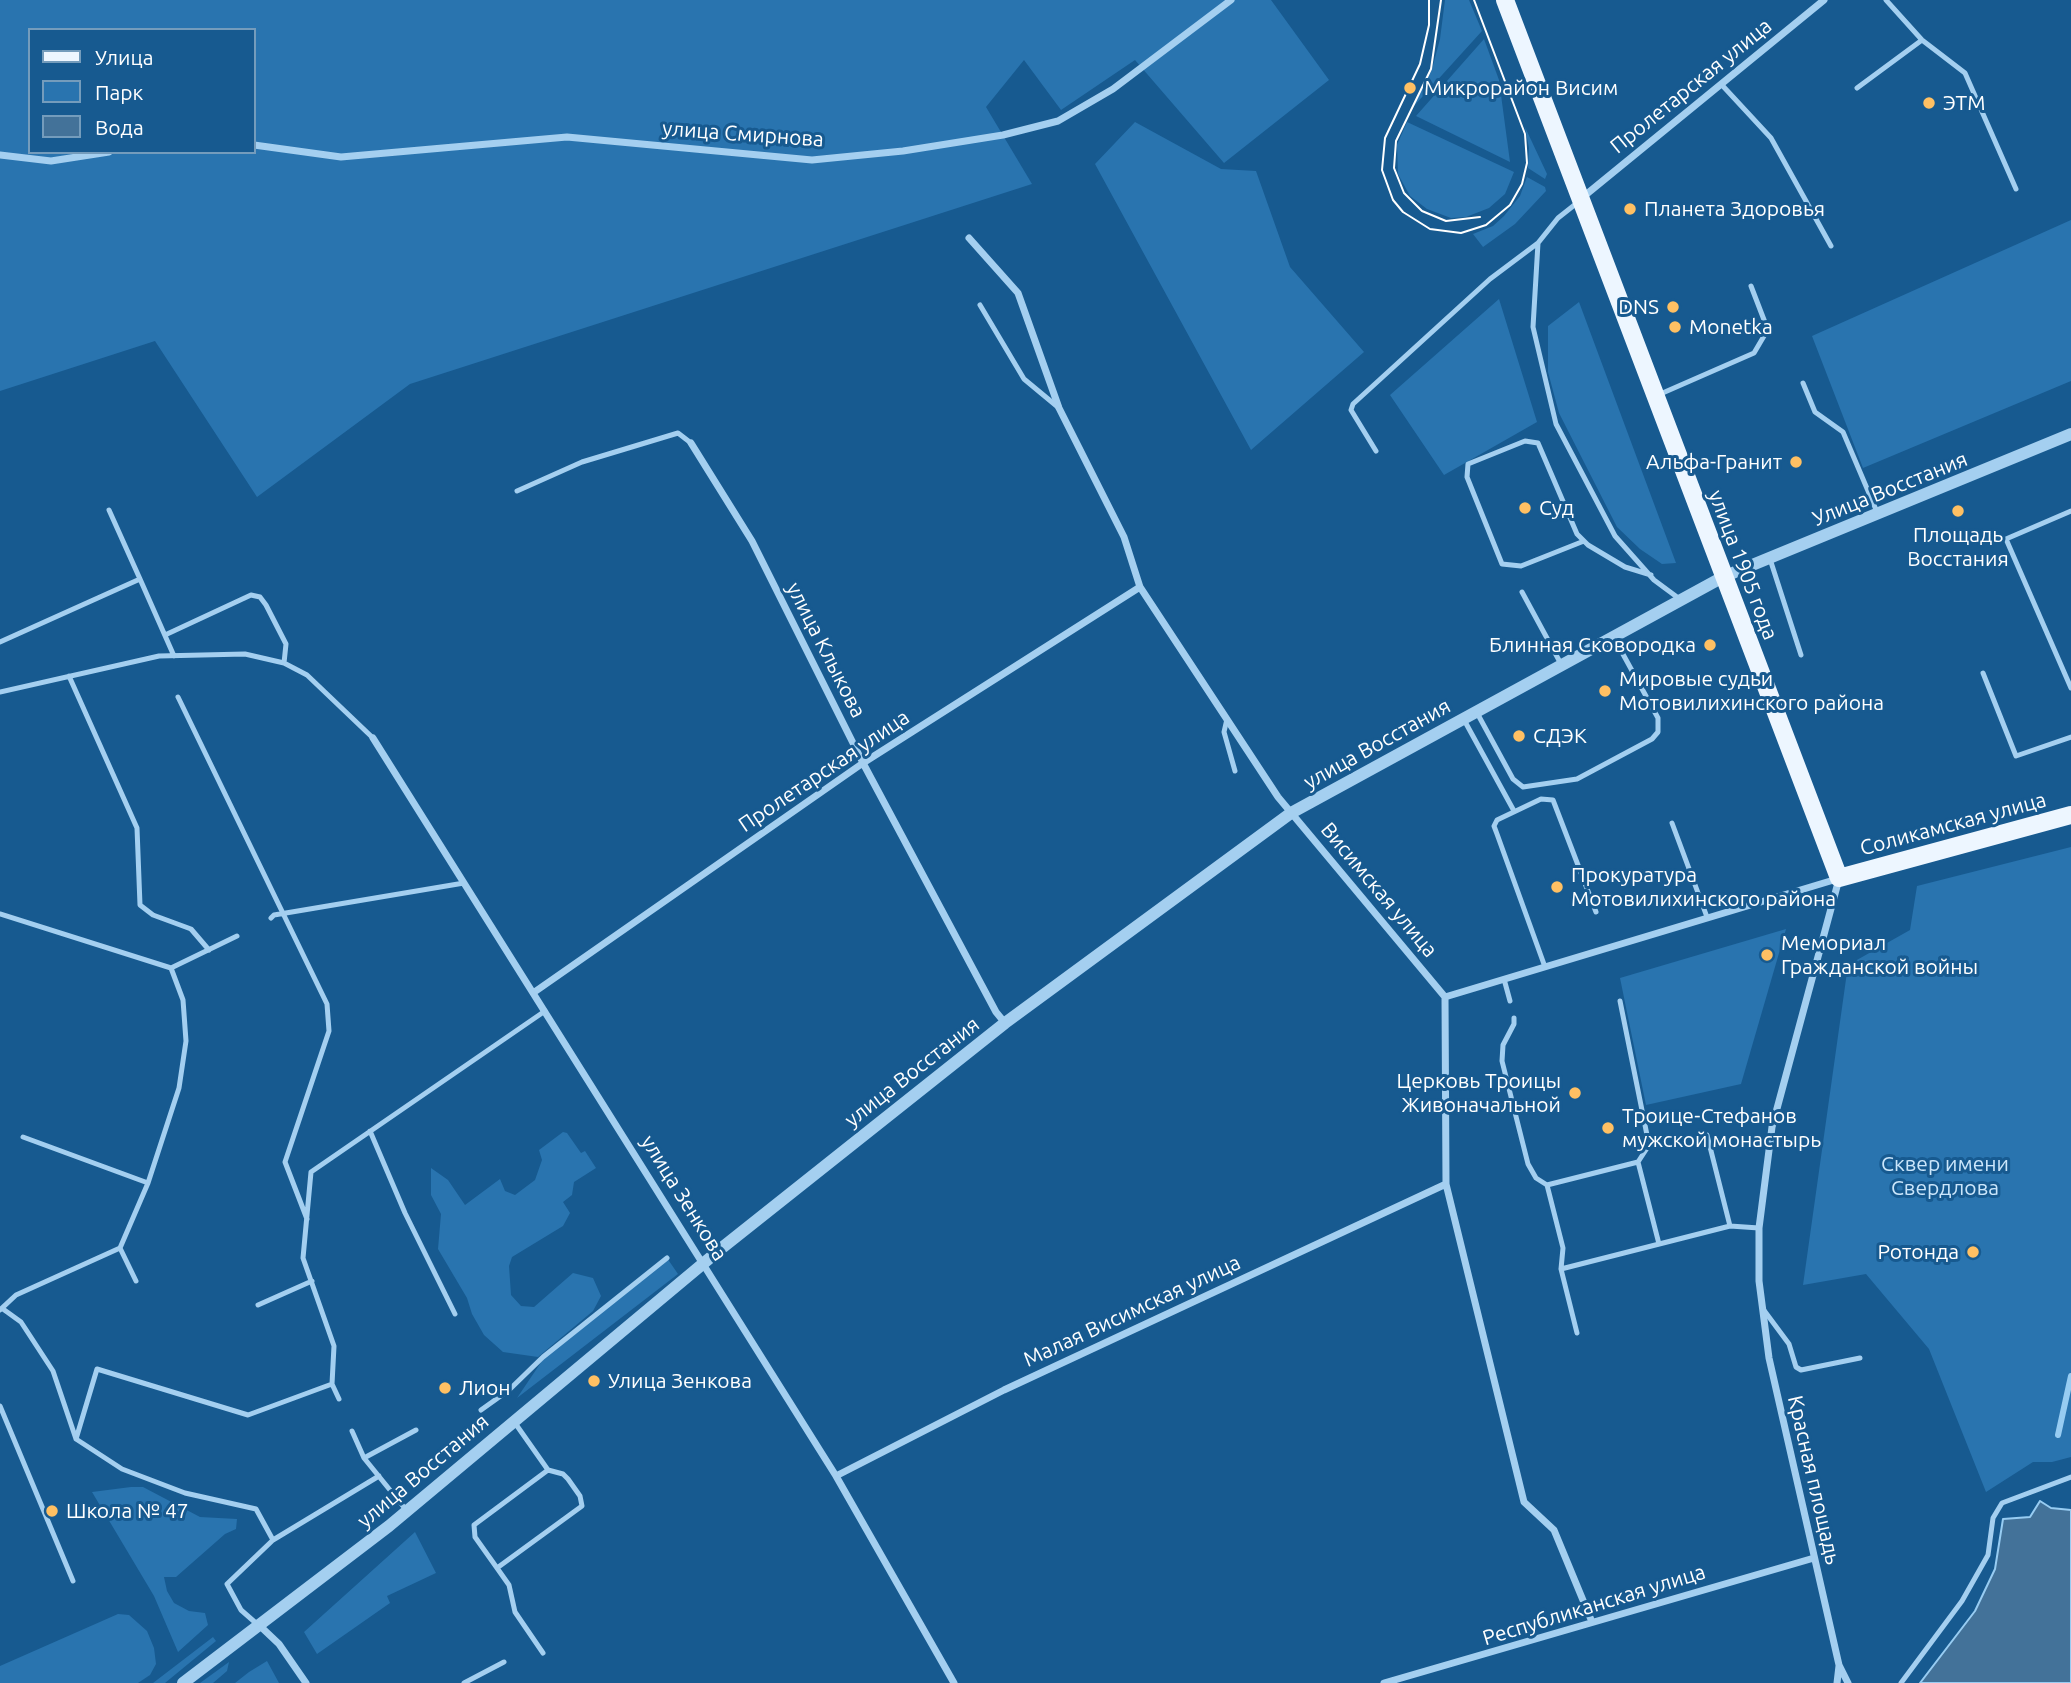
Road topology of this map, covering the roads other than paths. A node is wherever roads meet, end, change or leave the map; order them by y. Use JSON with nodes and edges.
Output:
{"nodes":[{"id":1,"x":1231,"y":0,"type":"edge"},
{"id":2,"x":1505,"y":0,"type":"edge"},
{"id":3,"x":1824,"y":0,"type":"edge"},
{"id":4,"x":1886,"y":0,"type":"edge"},
{"id":5,"x":1922,"y":40,"type":"junction"},
{"id":6,"x":1721,"y":84,"type":"junction"},
{"id":7,"x":1857,"y":88,"type":"dead end"},
{"id":8,"x":256,"y":145,"type":"edge"},
{"id":9,"x":96,"y":154,"type":"edge"},
{"id":10,"x":0,"y":155,"type":"edge"},
{"id":11,"x":2016,"y":189,"type":"dead end"},
{"id":12,"x":1580,"y":200,"type":"junction"},
{"id":13,"x":969,"y":238,"type":"dead end"},
{"id":14,"x":1538,"y":243,"type":"junction"},
{"id":15,"x":1831,"y":246,"type":"dead end"},
{"id":16,"x":1751,"y":286,"type":"dead end"},
{"id":17,"x":980,"y":306,"type":"dead end"},
{"id":18,"x":1803,"y":383,"type":"dead end"},
{"id":19,"x":1655,"y":396,"type":"junction"},
{"id":20,"x":1059,"y":408,"type":"junction"},
{"id":21,"x":2071,"y":434,"type":"edge"},
{"id":22,"x":691,"y":443,"type":"joint"},
{"id":23,"x":1376,"y":452,"type":"dead end"},
{"id":24,"x":517,"y":491,"type":"dead end"},
{"id":25,"x":109,"y":510,"type":"dead end"},
{"id":26,"x":2071,"y":511,"type":"edge"},
{"id":27,"x":1878,"y":515,"type":"junction"},
{"id":28,"x":1584,"y":541,"type":"junction"},
{"id":29,"x":1770,"y":559,"type":"junction"},
{"id":30,"x":1651,"y":575,"type":"junction"},
{"id":31,"x":1723,"y":577,"type":"junction"},
{"id":32,"x":140,"y":579,"type":"junction"},
{"id":33,"x":1140,"y":587,"type":"junction"},
{"id":34,"x":1522,"y":592,"type":"dead end"},
{"id":35,"x":1681,"y":600,"type":"junction"},
{"id":36,"x":165,"y":635,"type":"junction"},
{"id":37,"x":1613,"y":636,"type":"junction"},
{"id":38,"x":0,"y":642,"type":"edge"},
{"id":39,"x":1801,"y":655,"type":"dead end"},
{"id":40,"x":174,"y":656,"type":"junction"},
{"id":41,"x":284,"y":663,"type":"junction"},
{"id":42,"x":1562,"y":664,"type":"junction"},
{"id":43,"x":1983,"y":673,"type":"dead end"},
{"id":44,"x":69,"y":676,"type":"junction"},
{"id":45,"x":2071,"y":688,"type":"edge"},
{"id":46,"x":0,"y":692,"type":"edge"},
{"id":47,"x":178,"y":697,"type":"dead end"},
{"id":48,"x":1476,"y":711,"type":"junction"},
{"id":49,"x":1463,"y":718,"type":"junction"},
{"id":50,"x":1227,"y":719,"type":"junction"},
{"id":51,"x":2071,"y":737,"type":"edge"},
{"id":52,"x":373,"y":738,"type":"joint"},
{"id":53,"x":863,"y":763,"type":"junction"},
{"id":54,"x":1236,"y":771,"type":"dead end"},
{"id":55,"x":1514,"y":811,"type":"junction"},
{"id":56,"x":1291,"y":813,"type":"junction"},
{"id":57,"x":2071,"y":815,"type":"edge"},
{"id":58,"x":1672,"y":823,"type":"dead end"},
{"id":59,"x":1839,"y":878,"type":"junction"},
{"id":60,"x":464,"y":883,"type":"junction"},
{"id":61,"x":1596,"y":912,"type":"dead end"},
{"id":62,"x":285,"y":913,"type":"junction"},
{"id":63,"x":0,"y":914,"type":"edge"},
{"id":64,"x":1707,"y":917,"type":"junction"},
{"id":65,"x":271,"y":918,"type":"dead end"},
{"id":66,"x":237,"y":936,"type":"dead end"},
{"id":67,"x":209,"y":950,"type":"junction"},
{"id":68,"x":1545,"y":967,"type":"junction"},
{"id":69,"x":171,"y":968,"type":"junction"},
{"id":70,"x":1504,"y":979,"type":"junction"},
{"id":71,"x":533,"y":993,"type":"junction"},
{"id":72,"x":1446,"y":997,"type":"junction"},
{"id":73,"x":1510,"y":1001,"type":"dead end"},
{"id":74,"x":1620,"y":1001,"type":"dead end"},
{"id":75,"x":545,"y":1011,"type":"junction"},
{"id":76,"x":1514,"y":1018,"type":"dead end"},
{"id":77,"x":1005,"y":1023,"type":"junction"},
{"id":78,"x":370,"y":1131,"type":"junction"},
{"id":79,"x":1707,"y":1135,"type":"dead end"},
{"id":80,"x":23,"y":1137,"type":"dead end"},
{"id":81,"x":1639,"y":1162,"type":"junction"},
{"id":82,"x":148,"y":1183,"type":"junction"},
{"id":83,"x":1446,"y":1184,"type":"junction"},
{"id":84,"x":1547,"y":1185,"type":"junction"},
{"id":85,"x":307,"y":1219,"type":"junction"},
{"id":86,"x":1730,"y":1226,"type":"junction"},
{"id":87,"x":1759,"y":1228,"type":"junction"},
{"id":88,"x":1659,"y":1244,"type":"junction"},
{"id":89,"x":120,"y":1248,"type":"junction"},
{"id":90,"x":667,"y":1258,"type":"dead end"},
{"id":91,"x":704,"y":1264,"type":"junction"},
{"id":92,"x":1561,"y":1269,"type":"junction"},
{"id":93,"x":136,"y":1281,"type":"dead end"},
{"id":94,"x":312,"y":1282,"type":"junction"},
{"id":95,"x":258,"y":1305,"type":"dead end"},
{"id":96,"x":1763,"y":1309,"type":"junction"},
{"id":97,"x":1,"y":1310,"type":"edge"},
{"id":98,"x":455,"y":1314,"type":"dead end"},
{"id":99,"x":1577,"y":1333,"type":"dead end"},
{"id":100,"x":1860,"y":1358,"type":"dead end"},
{"id":101,"x":332,"y":1384,"type":"junction"},
{"id":102,"x":339,"y":1399,"type":"dead end"},
{"id":103,"x":0,"y":1406,"type":"edge"},
{"id":104,"x":481,"y":1410,"type":"dead end"},
{"id":105,"x":513,"y":1421,"type":"junction"},
{"id":106,"x":416,"y":1430,"type":"dead end"},
{"id":107,"x":352,"y":1431,"type":"dead end"},
{"id":108,"x":76,"y":1439,"type":"junction"},
{"id":109,"x":364,"y":1458,"type":"junction"},
{"id":110,"x":548,"y":1471,"type":"junction"},
{"id":111,"x":379,"y":1476,"type":"junction"},
{"id":112,"x":836,"y":1476,"type":"junction"},
{"id":113,"x":2071,"y":1477,"type":"edge"},
{"id":114,"x":407,"y":1511,"type":"junction"},
{"id":115,"x":273,"y":1540,"type":"junction"},
{"id":116,"x":1814,"y":1558,"type":"junction"},
{"id":117,"x":497,"y":1568,"type":"junction"},
{"id":118,"x":73,"y":1581,"type":"dead end"},
{"id":119,"x":1592,"y":1622,"type":"junction"},
{"id":120,"x":260,"y":1626,"type":"junction"},
{"id":121,"x":543,"y":1653,"type":"dead end"},
{"id":122,"x":504,"y":1662,"type":"dead end"},
{"id":123,"x":1839,"y":1665,"type":"junction"},
{"id":124,"x":183,"y":1683,"type":"edge"},
{"id":125,"x":306,"y":1683,"type":"edge"},
{"id":126,"x":464,"y":1683,"type":"edge"},
{"id":127,"x":954,"y":1683,"type":"edge"},
{"id":128,"x":1384,"y":1683,"type":"edge"},
{"id":129,"x":1837,"y":1683,"type":"edge"},
{"id":130,"x":1848,"y":1683,"type":"edge"},
{"id":131,"x":1901,"y":1683,"type":"edge"}],
"edges":[{"from":1,"to":8,"type":"street","name":"улица Смирнова"},
{"from":2,"to":12,"type":"main road","name":"улица 1905 года"},
{"from":3,"to":6,"type":"street","name":"Пролетарская улица"},
{"from":4,"to":5,"type":"lane"},
{"from":5,"to":7,"type":"lane"},
{"from":5,"to":11,"type":"lane"},
{"from":6,"to":12,"type":"street","name":"Пролетарская улица"},
{"from":6,"to":15,"type":"lane"},
{"from":9,"to":10,"type":"street"},
{"from":12,"to":14,"type":"lane"},
{"from":12,"to":19,"type":"main road","name":"улица 1905 года"},
{"from":13,"to":20,"type":"street","name":"Висимская улица"},
{"from":14,"to":23,"type":"lane"},
{"from":14,"to":30,"type":"lane"},
{"from":16,"to":19,"type":"lane"},
{"from":17,"to":20,"type":"lane"},
{"from":18,"to":27,"type":"lane"},
{"from":19,"to":31,"type":"main road","name":"улица 1905 года"},
{"from":20,"to":33,"type":"street","name":"Висимская улица"},
{"from":21,"to":27,"type":"street","name":"Улица Восстания"},
{"from":22,"to":24,"type":"lane"},
{"from":22,"to":53,"type":"street","name":"улица Клыкова"},
{"from":25,"to":32,"type":"lane"},
{"from":26,"to":45,"type":"lane"},
{"from":27,"to":29,"type":"street","name":"Улица Восстания"},
{"from":28,"to":28,"type":"lane"},
{"from":28,"to":30,"type":"lane"},
{"from":29,"to":31,"type":"street","name":"Улица Восстания"},
{"from":29,"to":39,"type":"lane"},
{"from":30,"to":35,"type":"lane"},
{"from":31,"to":35,"type":"street","name":"улица Восстания"},
{"from":31,"to":59,"type":"main road","name":"улица 1905 года"},
{"from":32,"to":36,"type":"lane"},
{"from":32,"to":38,"type":"lane"},
{"from":33,"to":50,"type":"street","name":"Висимская улица"},
{"from":33,"to":53,"type":"street","name":"Пролетарская улица"},
{"from":34,"to":42,"type":"lane"},
{"from":35,"to":37,"type":"street","name":"улица Восстания"},
{"from":36,"to":40,"type":"lane"},
{"from":36,"to":41,"type":"lane"},
{"from":37,"to":42,"type":"street","name":"улица Восстания"},
{"from":37,"to":48,"type":"lane"},
{"from":40,"to":41,"type":"lane"},
{"from":40,"to":44,"type":"lane"},
{"from":41,"to":52,"type":"lane"},
{"from":42,"to":48,"type":"street","name":"улица Восстания"},
{"from":43,"to":51,"type":"lane"},
{"from":44,"to":46,"type":"lane"},
{"from":44,"to":67,"type":"lane"},
{"from":47,"to":62,"type":"lane"},
{"from":48,"to":49,"type":"street","name":"улица Восстания"},
{"from":49,"to":55,"type":"lane"},
{"from":49,"to":56,"type":"street","name":"улица Восстания"},
{"from":50,"to":54,"type":"lane"},
{"from":50,"to":56,"type":"street","name":"Висимская улица"},
{"from":52,"to":60,"type":"street","name":"улица Зенкова"},
{"from":53,"to":71,"type":"street","name":"Пролетарская улица"},
{"from":53,"to":77,"type":"street","name":"улица Клыкова"},
{"from":55,"to":61,"type":"lane"},
{"from":55,"to":68,"type":"lane"},
{"from":56,"to":72,"type":"street","name":"Висимская улица"},
{"from":56,"to":77,"type":"street","name":"улица Восстания"},
{"from":57,"to":59,"type":"main road","name":"Соликамская улица"},
{"from":58,"to":64,"type":"lane"},
{"from":59,"to":64,"type":"street","name":"Соликамская улица"},
{"from":59,"to":87,"type":"street"},
{"from":60,"to":62,"type":"lane"},
{"from":60,"to":71,"type":"street","name":"улица Зенкова"},
{"from":62,"to":65,"type":"lane"},
{"from":62,"to":85,"type":"lane"},
{"from":63,"to":69,"type":"lane"},
{"from":64,"to":68,"type":"street","name":"Соликамская улица"},
{"from":66,"to":67,"type":"lane"},
{"from":67,"to":69,"type":"lane"},
{"from":68,"to":70,"type":"street","name":"Соликамская улица"},
{"from":69,"to":82,"type":"lane"},
{"from":70,"to":72,"type":"street","name":"Соликамская улица"},
{"from":70,"to":73,"type":"lane"},
{"from":71,"to":75,"type":"street","name":"улица Зенкова"},
{"from":72,"to":83,"type":"street"},
{"from":74,"to":81,"type":"lane"},
{"from":75,"to":78,"type":"lane"},
{"from":75,"to":91,"type":"street","name":"улица Зенкова"},
{"from":76,"to":84,"type":"lane"},
{"from":77,"to":91,"type":"street","name":"улица Восстания"},
{"from":78,"to":85,"type":"lane"},
{"from":78,"to":98,"type":"lane"},
{"from":79,"to":86,"type":"lane"},
{"from":80,"to":82,"type":"lane"},
{"from":81,"to":84,"type":"lane"},
{"from":81,"to":88,"type":"lane"},
{"from":82,"to":89,"type":"lane"},
{"from":83,"to":112,"type":"street","name":"Малая Висимская улица"},
{"from":83,"to":119,"type":"street"},
{"from":84,"to":92,"type":"lane"},
{"from":85,"to":94,"type":"lane"},
{"from":86,"to":87,"type":"lane"},
{"from":86,"to":88,"type":"lane"},
{"from":87,"to":96,"type":"street","name":"Красная площадь"},
{"from":88,"to":92,"type":"lane"},
{"from":89,"to":93,"type":"lane"},
{"from":89,"to":97,"type":"lane"},
{"from":90,"to":104,"type":"lane"},
{"from":91,"to":105,"type":"street","name":"улица Восстания"},
{"from":91,"to":112,"type":"street","name":"улица Зенкова"},
{"from":92,"to":99,"type":"lane"},
{"from":94,"to":95,"type":"lane"},
{"from":94,"to":101,"type":"lane"},
{"from":96,"to":100,"type":"lane"},
{"from":96,"to":116,"type":"street","name":"Красная площадь"},
{"from":97,"to":108,"type":"lane"},
{"from":101,"to":102,"type":"lane"},
{"from":101,"to":108,"type":"lane"},
{"from":103,"to":118,"type":"lane"},
{"from":105,"to":110,"type":"lane"},
{"from":105,"to":114,"type":"street","name":"улица Восстания"},
{"from":106,"to":109,"type":"lane"},
{"from":107,"to":109,"type":"lane"},
{"from":108,"to":115,"type":"lane"},
{"from":109,"to":111,"type":"lane"},
{"from":110,"to":117,"type":"lane"},
{"from":110,"to":117,"type":"lane"},
{"from":111,"to":114,"type":"lane"},
{"from":111,"to":115,"type":"lane"},
{"from":112,"to":127,"type":"street","name":"улица Зенкова"},
{"from":113,"to":131,"type":"lane"},
{"from":114,"to":120,"type":"street","name":"улица Восстания"},
{"from":115,"to":120,"type":"lane"},
{"from":116,"to":119,"type":"street","name":"Республиканская улица"},
{"from":116,"to":123,"type":"street","name":"Красная площадь"},
{"from":117,"to":121,"type":"lane"},
{"from":119,"to":128,"type":"street","name":"Республиканская улица"},
{"from":120,"to":124,"type":"street","name":"улица Восстания"},
{"from":120,"to":125,"type":"street"},
{"from":122,"to":126,"type":"lane"},
{"from":123,"to":129,"type":"street"},
{"from":123,"to":130,"type":"street","name":"Красная площадь"}]}
